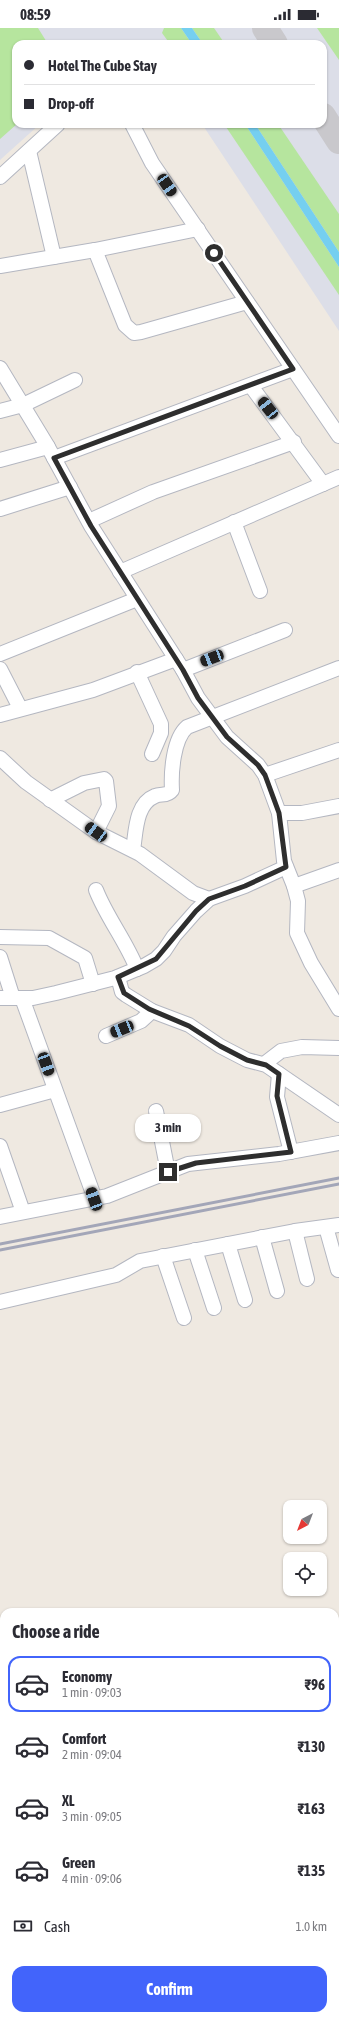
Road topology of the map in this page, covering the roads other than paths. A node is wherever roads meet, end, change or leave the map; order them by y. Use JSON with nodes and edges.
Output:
{"nodes":[{"id":1,"x":54,"y":128,"type":"edge"},
{"id":2,"x":134,"y":128,"type":"edge"},
{"id":3,"x":29,"y":151,"type":"junction"},
{"id":4,"x":0,"y":177,"type":"edge"},
{"id":5,"x":198,"y":229,"type":"junction"},
{"id":6,"x":95,"y":250,"type":"junction"},
{"id":7,"x":54,"y":257,"type":"junction"},
{"id":8,"x":0,"y":266,"type":"edge"},
{"id":9,"x":247,"y":302,"type":"junction"},
{"id":10,"x":0,"y":368,"type":"edge"},
{"id":11,"x":293,"y":369,"type":"junction"},
{"id":12,"x":75,"y":380,"type":"dead end"},
{"id":13,"x":251,"y":386,"type":"junction"},
{"id":14,"x":23,"y":405,"type":"junction"},
{"id":15,"x":0,"y":411,"type":"edge"},
{"id":16,"x":339,"y":436,"type":"edge"},
{"id":17,"x":294,"y":442,"type":"junction"},
{"id":18,"x":51,"y":452,"type":"junction"},
{"id":19,"x":0,"y":460,"type":"edge"},
{"id":20,"x":339,"y":477,"type":"edge"},
{"id":21,"x":323,"y":484,"type":"junction"},
{"id":22,"x":70,"y":487,"type":"junction"},
{"id":23,"x":0,"y":509,"type":"edge"},
{"id":24,"x":89,"y":522,"type":"junction"},
{"id":25,"x":234,"y":522,"type":"junction"},
{"id":26,"x":120,"y":572,"type":"junction"},
{"id":27,"x":260,"y":591,"type":"dead end"},
{"id":28,"x":137,"y":599,"type":"junction"},
{"id":29,"x":285,"y":630,"type":"dead end"},
{"id":30,"x":0,"y":654,"type":"edge"},
{"id":31,"x":179,"y":664,"type":"junction"},
{"id":32,"x":339,"y":668,"type":"edge"},
{"id":33,"x":0,"y":669,"type":"edge"},
{"id":34,"x":137,"y":672,"type":"junction"},
{"id":35,"x":20,"y":708,"type":"junction"},
{"id":36,"x":0,"y":715,"type":"edge"},
{"id":37,"x":212,"y":719,"type":"junction"},
{"id":38,"x":339,"y":750,"type":"edge"},
{"id":39,"x":152,"y":754,"type":"dead end"},
{"id":40,"x":0,"y":758,"type":"edge"},
{"id":41,"x":265,"y":775,"type":"junction"},
{"id":42,"x":50,"y":800,"type":"junction"},
{"id":43,"x":339,"y":806,"type":"edge"},
{"id":44,"x":279,"y":813,"type":"junction"},
{"id":45,"x":96,"y":832,"type":"junction"},
{"id":46,"x":132,"y":850,"type":"junction"},
{"id":47,"x":286,"y":867,"type":"junction"},
{"id":48,"x":339,"y":870,"type":"edge"},
{"id":49,"x":294,"y":886,"type":"junction"},
{"id":50,"x":96,"y":890,"type":"dead end"},
{"id":51,"x":209,"y":899,"type":"junction"},
{"id":52,"x":0,"y":937,"type":"edge"},
{"id":53,"x":0,"y":957,"type":"edge"},
{"id":54,"x":136,"y":969,"type":"junction"},
{"id":55,"x":118,"y":977,"type":"junction"},
{"id":56,"x":93,"y":984,"type":"junction"},
{"id":57,"x":12,"y":998,"type":"edge"},
{"id":58,"x":339,"y":1009,"type":"edge"},
{"id":59,"x":152,"y":1011,"type":"junction"},
{"id":60,"x":106,"y":1036,"type":"dead end"},
{"id":61,"x":339,"y":1048,"type":"edge"},
{"id":62,"x":264,"y":1064,"type":"junction"},
{"id":63,"x":279,"y":1074,"type":"junction"},
{"id":64,"x":55,"y":1090,"type":"junction"},
{"id":65,"x":0,"y":1105,"type":"edge"},
{"id":66,"x":156,"y":1111,"type":"dead end"},
{"id":67,"x":339,"y":1115,"type":"edge"},
{"id":68,"x":339,"y":1143,"type":"edge"},
{"id":69,"x":0,"y":1146,"type":"edge"},
{"id":70,"x":291,"y":1152,"type":"junction"},
{"id":71,"x":168,"y":1172,"type":"junction"},
{"id":72,"x":94,"y":1199,"type":"junction"},
{"id":73,"x":23,"y":1212,"type":"junction"},
{"id":74,"x":0,"y":1217,"type":"edge"},
{"id":75,"x":332,"y":1226,"type":"edge"},
{"id":76,"x":295,"y":1231,"type":"junction"},
{"id":77,"x":262,"y":1237,"type":"junction"},
{"id":78,"x":228,"y":1244,"type":"junction"},
{"id":79,"x":194,"y":1250,"type":"junction"},
{"id":80,"x":163,"y":1256,"type":"junction"},
{"id":81,"x":338,"y":1270,"type":"edge"},
{"id":82,"x":307,"y":1279,"type":"dead end"},
{"id":83,"x":277,"y":1292,"type":"dead end"},
{"id":84,"x":245,"y":1300,"type":"dead end"},
{"id":85,"x":0,"y":1302,"type":"edge"},
{"id":86,"x":214,"y":1308,"type":"dead end"},
{"id":87,"x":184,"y":1318,"type":"dead end"}],
"edges":[{"from":1,"to":3,"type":"street"},
{"from":2,"to":5,"type":"street"},
{"from":3,"to":4,"type":"street"},
{"from":3,"to":7,"type":"street"},
{"from":5,"to":6,"type":"street"},
{"from":5,"to":9,"type":"street"},
{"from":6,"to":7,"type":"street"},
{"from":6,"to":9,"type":"street"},
{"from":7,"to":8,"type":"street"},
{"from":9,"to":11,"type":"street"},
{"from":10,"to":14,"type":"street"},
{"from":11,"to":13,"type":"street"},
{"from":11,"to":16,"type":"street"},
{"from":12,"to":14,"type":"street"},
{"from":13,"to":17,"type":"street"},
{"from":13,"to":18,"type":"street"},
{"from":14,"to":15,"type":"street"},
{"from":14,"to":18,"type":"street"},
{"from":17,"to":21,"type":"street"},
{"from":17,"to":24,"type":"street"},
{"from":18,"to":19,"type":"street"},
{"from":18,"to":22,"type":"street"},
{"from":20,"to":21,"type":"street"},
{"from":21,"to":25,"type":"street"},
{"from":22,"to":23,"type":"street"},
{"from":22,"to":24,"type":"street"},
{"from":24,"to":26,"type":"street"},
{"from":25,"to":26,"type":"street"},
{"from":25,"to":27,"type":"street"},
{"from":26,"to":28,"type":"street"},
{"from":28,"to":30,"type":"street"},
{"from":28,"to":31,"type":"street"},
{"from":29,"to":31,"type":"street"},
{"from":31,"to":34,"type":"street"},
{"from":31,"to":37,"type":"street"},
{"from":32,"to":37,"type":"street"},
{"from":33,"to":35,"type":"street"},
{"from":34,"to":35,"type":"street"},
{"from":34,"to":39,"type":"street"},
{"from":35,"to":36,"type":"street"},
{"from":37,"to":41,"type":"street"},
{"from":37,"to":46,"type":"street"},
{"from":38,"to":41,"type":"street"},
{"from":40,"to":42,"type":"street"},
{"from":41,"to":44,"type":"street"},
{"from":42,"to":45,"type":"street"},
{"from":42,"to":45,"type":"street"},
{"from":43,"to":44,"type":"street"},
{"from":44,"to":47,"type":"street"},
{"from":45,"to":46,"type":"street"},
{"from":46,"to":51,"type":"street"},
{"from":47,"to":49,"type":"street"},
{"from":47,"to":51,"type":"street"},
{"from":48,"to":49,"type":"street"},
{"from":49,"to":58,"type":"street"},
{"from":50,"to":54,"type":"street"},
{"from":51,"to":54,"type":"street"},
{"from":52,"to":56,"type":"street"},
{"from":53,"to":57,"type":"street"},
{"from":54,"to":55,"type":"street"},
{"from":55,"to":56,"type":"street"},
{"from":55,"to":59,"type":"street"},
{"from":56,"to":57,"type":"street"},
{"from":57,"to":64,"type":"street"},
{"from":59,"to":60,"type":"street"},
{"from":59,"to":62,"type":"street"},
{"from":61,"to":62,"type":"street"},
{"from":62,"to":63,"type":"street"},
{"from":63,"to":67,"type":"street"},
{"from":63,"to":70,"type":"street"},
{"from":64,"to":65,"type":"street"},
{"from":64,"to":72,"type":"street"},
{"from":66,"to":71,"type":"street"},
{"from":68,"to":70,"type":"street"},
{"from":69,"to":73,"type":"street"},
{"from":70,"to":71,"type":"street"},
{"from":71,"to":72,"type":"street"},
{"from":72,"to":73,"type":"street"},
{"from":73,"to":74,"type":"street"},
{"from":75,"to":76,"type":"street"},
{"from":75,"to":81,"type":"street"},
{"from":76,"to":77,"type":"street"},
{"from":76,"to":82,"type":"street"},
{"from":77,"to":78,"type":"street"},
{"from":77,"to":83,"type":"street"},
{"from":78,"to":79,"type":"street"},
{"from":78,"to":84,"type":"street"},
{"from":79,"to":80,"type":"street"},
{"from":79,"to":86,"type":"street"},
{"from":80,"to":85,"type":"street"},
{"from":80,"to":87,"type":"street"}]}
